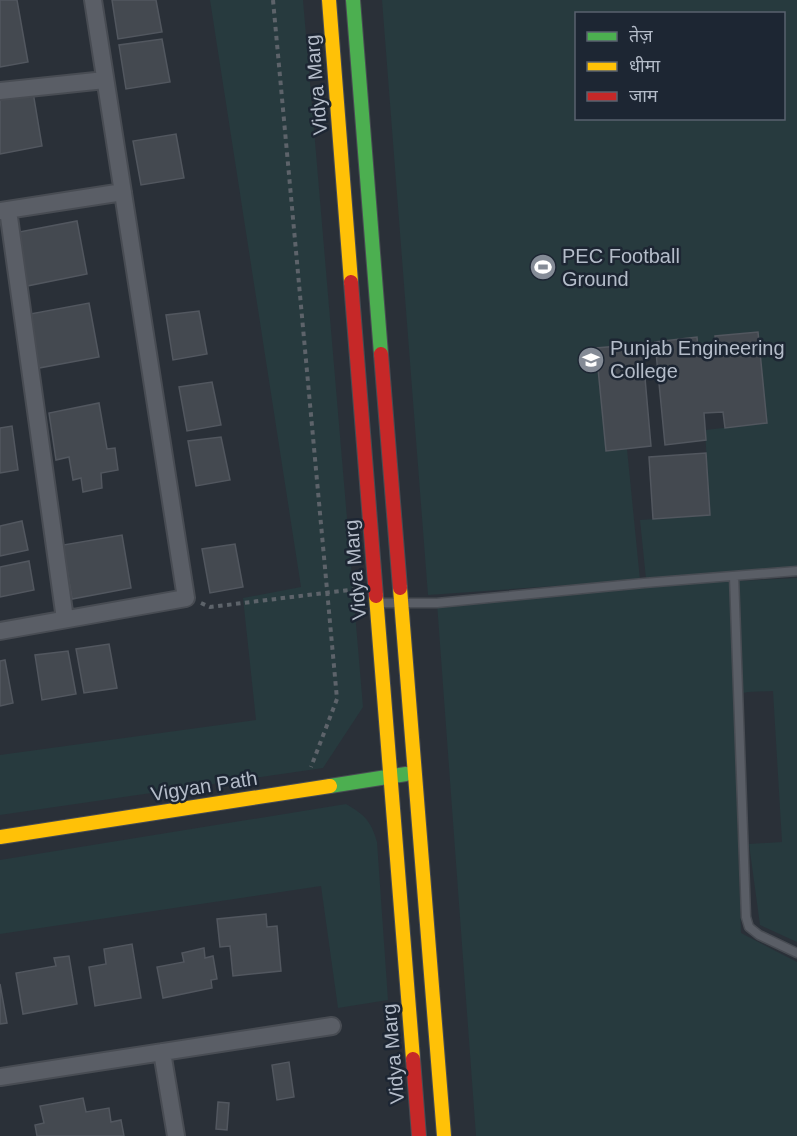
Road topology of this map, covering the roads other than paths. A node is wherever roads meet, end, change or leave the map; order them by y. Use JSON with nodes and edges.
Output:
{"nodes":[{"id":1,"x":93,"y":0,"type":"edge"},
{"id":2,"x":328,"y":0,"type":"edge"},
{"id":3,"x":353,"y":0,"type":"edge"},
{"id":4,"x":105,"y":80,"type":"junction"},
{"id":5,"x":0,"y":91,"type":"edge"},
{"id":6,"x":123,"y":192,"type":"junction"},
{"id":7,"x":4,"y":211,"type":"edge"},
{"id":8,"x":797,"y":571,"type":"edge"},
{"id":9,"x":734,"y":576,"type":"junction"},
{"id":10,"x":401,"y":602,"type":"junction"},
{"id":11,"x":377,"y":603,"type":"junction"},
{"id":12,"x":65,"y":619,"type":"junction"},
{"id":13,"x":0,"y":631,"type":"edge"},
{"id":14,"x":415,"y":772,"type":"junction"},
{"id":15,"x":391,"y":776,"type":"junction"},
{"id":16,"x":0,"y":837,"type":"edge"},
{"id":17,"x":797,"y":954,"type":"edge"},
{"id":18,"x":332,"y":1026,"type":"dead end"},
{"id":19,"x":162,"y":1052,"type":"junction"},
{"id":20,"x":0,"y":1077,"type":"edge"},
{"id":21,"x":176,"y":1136,"type":"edge"},
{"id":22,"x":419,"y":1136,"type":"edge"},
{"id":23,"x":444,"y":1136,"type":"edge"}],
"edges":[{"from":1,"to":4,"type":"street"},
{"from":2,"to":11,"type":"main road","name":"Vidya Marg"},
{"from":3,"to":10,"type":"main road"},
{"from":4,"to":5,"type":"street"},
{"from":4,"to":6,"type":"street"},
{"from":6,"to":7,"type":"street"},
{"from":6,"to":12,"type":"street"},
{"from":7,"to":12,"type":"street"},
{"from":8,"to":9,"type":"lane"},
{"from":9,"to":10,"type":"lane"},
{"from":9,"to":17,"type":"lane"},
{"from":10,"to":11,"type":"lane"},
{"from":10,"to":14,"type":"main road"},
{"from":11,"to":15,"type":"main road","name":"Vidya Marg"},
{"from":12,"to":13,"type":"street"},
{"from":14,"to":15,"type":"main road","name":"Vigyan Path"},
{"from":14,"to":23,"type":"main road"},
{"from":15,"to":16,"type":"main road","name":"Vigyan Path"},
{"from":15,"to":22,"type":"main road","name":"Vidya Marg"},
{"from":18,"to":19,"type":"street"},
{"from":19,"to":20,"type":"street"},
{"from":19,"to":21,"type":"street"}]}
